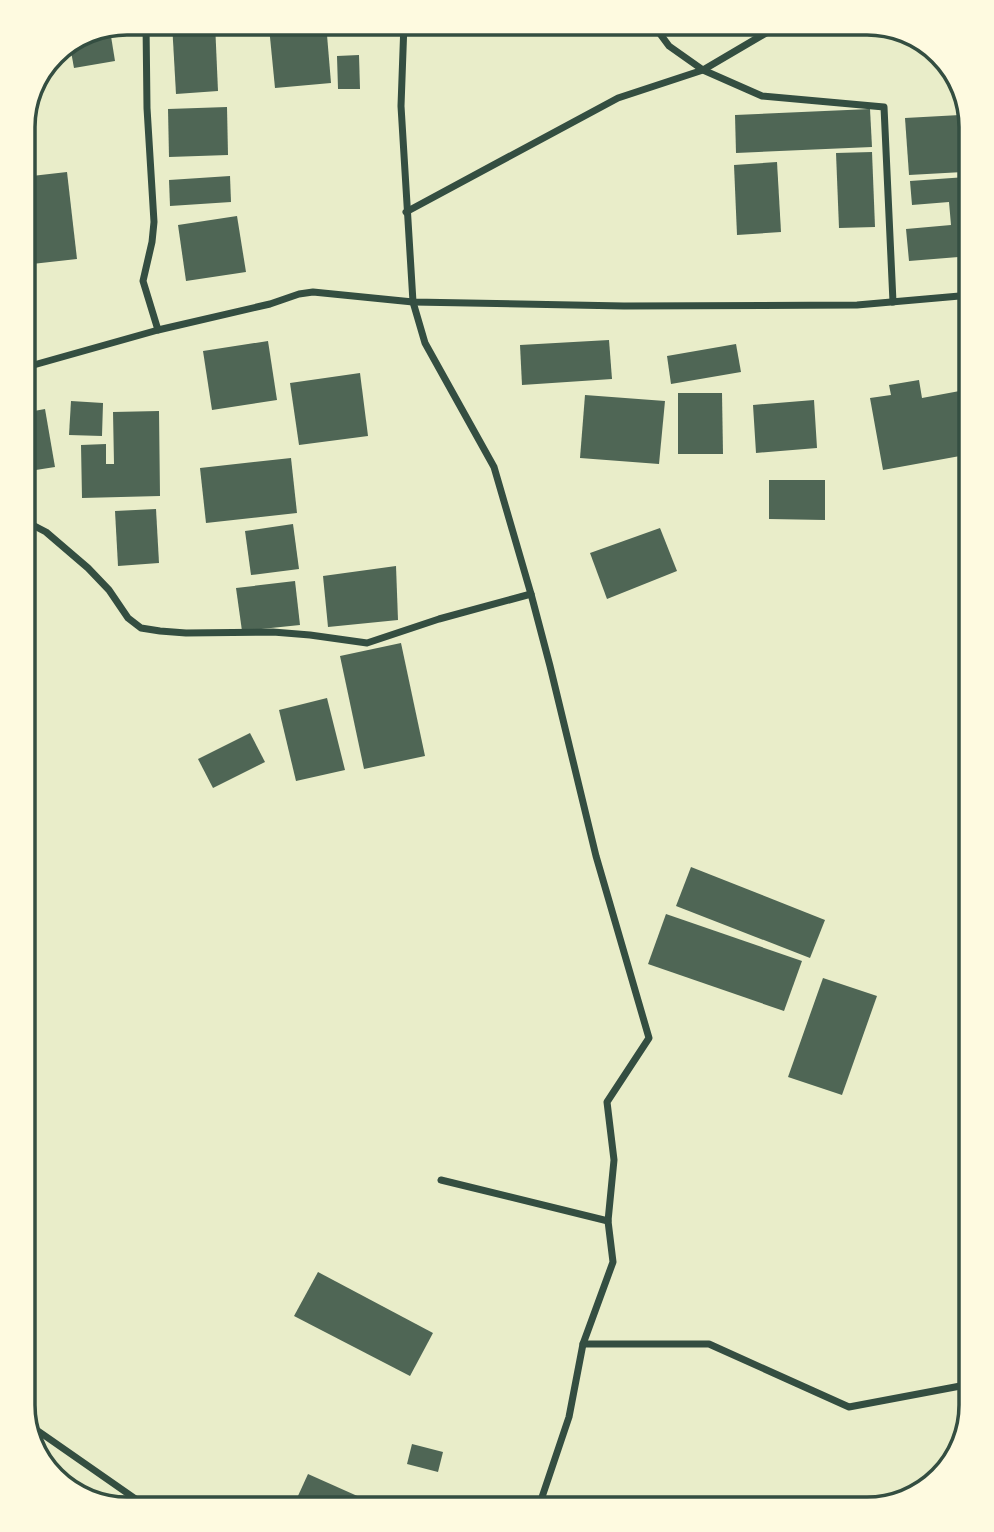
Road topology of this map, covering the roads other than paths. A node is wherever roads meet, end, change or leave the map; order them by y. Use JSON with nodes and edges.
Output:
{"nodes":[{"id":1,"x":146,"y":35,"type":"edge"},
{"id":2,"x":404,"y":35,"type":"edge"},
{"id":3,"x":661,"y":35,"type":"edge"},
{"id":4,"x":763,"y":35,"type":"edge"},
{"id":5,"x":703,"y":71,"type":"junction"},
{"id":6,"x":407,"y":212,"type":"junction"},
{"id":7,"x":959,"y":296,"type":"edge"},
{"id":8,"x":413,"y":302,"type":"junction"},
{"id":9,"x":893,"y":302,"type":"junction"},
{"id":10,"x":158,"y":330,"type":"junction"},
{"id":11,"x":35,"y":365,"type":"edge"},
{"id":12,"x":35,"y":526,"type":"edge"},
{"id":13,"x":531,"y":594,"type":"junction"},
{"id":14,"x":441,"y":1180,"type":"dead end"},
{"id":15,"x":608,"y":1221,"type":"junction"},
{"id":16,"x":583,"y":1344,"type":"junction"},
{"id":17,"x":959,"y":1386,"type":"edge"},
{"id":18,"x":39,"y":1432,"type":"edge"},
{"id":19,"x":133,"y":1497,"type":"edge"},
{"id":20,"x":542,"y":1497,"type":"edge"}],
"edges":[{"from":1,"to":10,"type":"street"},
{"from":2,"to":6,"type":"street"},
{"from":3,"to":5,"type":"street"},
{"from":4,"to":5,"type":"street"},
{"from":5,"to":6,"type":"street"},
{"from":5,"to":9,"type":"street"},
{"from":6,"to":8,"type":"street"},
{"from":7,"to":9,"type":"street"},
{"from":8,"to":9,"type":"street"},
{"from":8,"to":10,"type":"street"},
{"from":8,"to":13,"type":"street"},
{"from":10,"to":11,"type":"street"},
{"from":12,"to":13,"type":"street"},
{"from":13,"to":15,"type":"street"},
{"from":14,"to":15,"type":"street"},
{"from":15,"to":16,"type":"street"},
{"from":16,"to":17,"type":"street"},
{"from":16,"to":20,"type":"street"},
{"from":18,"to":19,"type":"street"}]}
